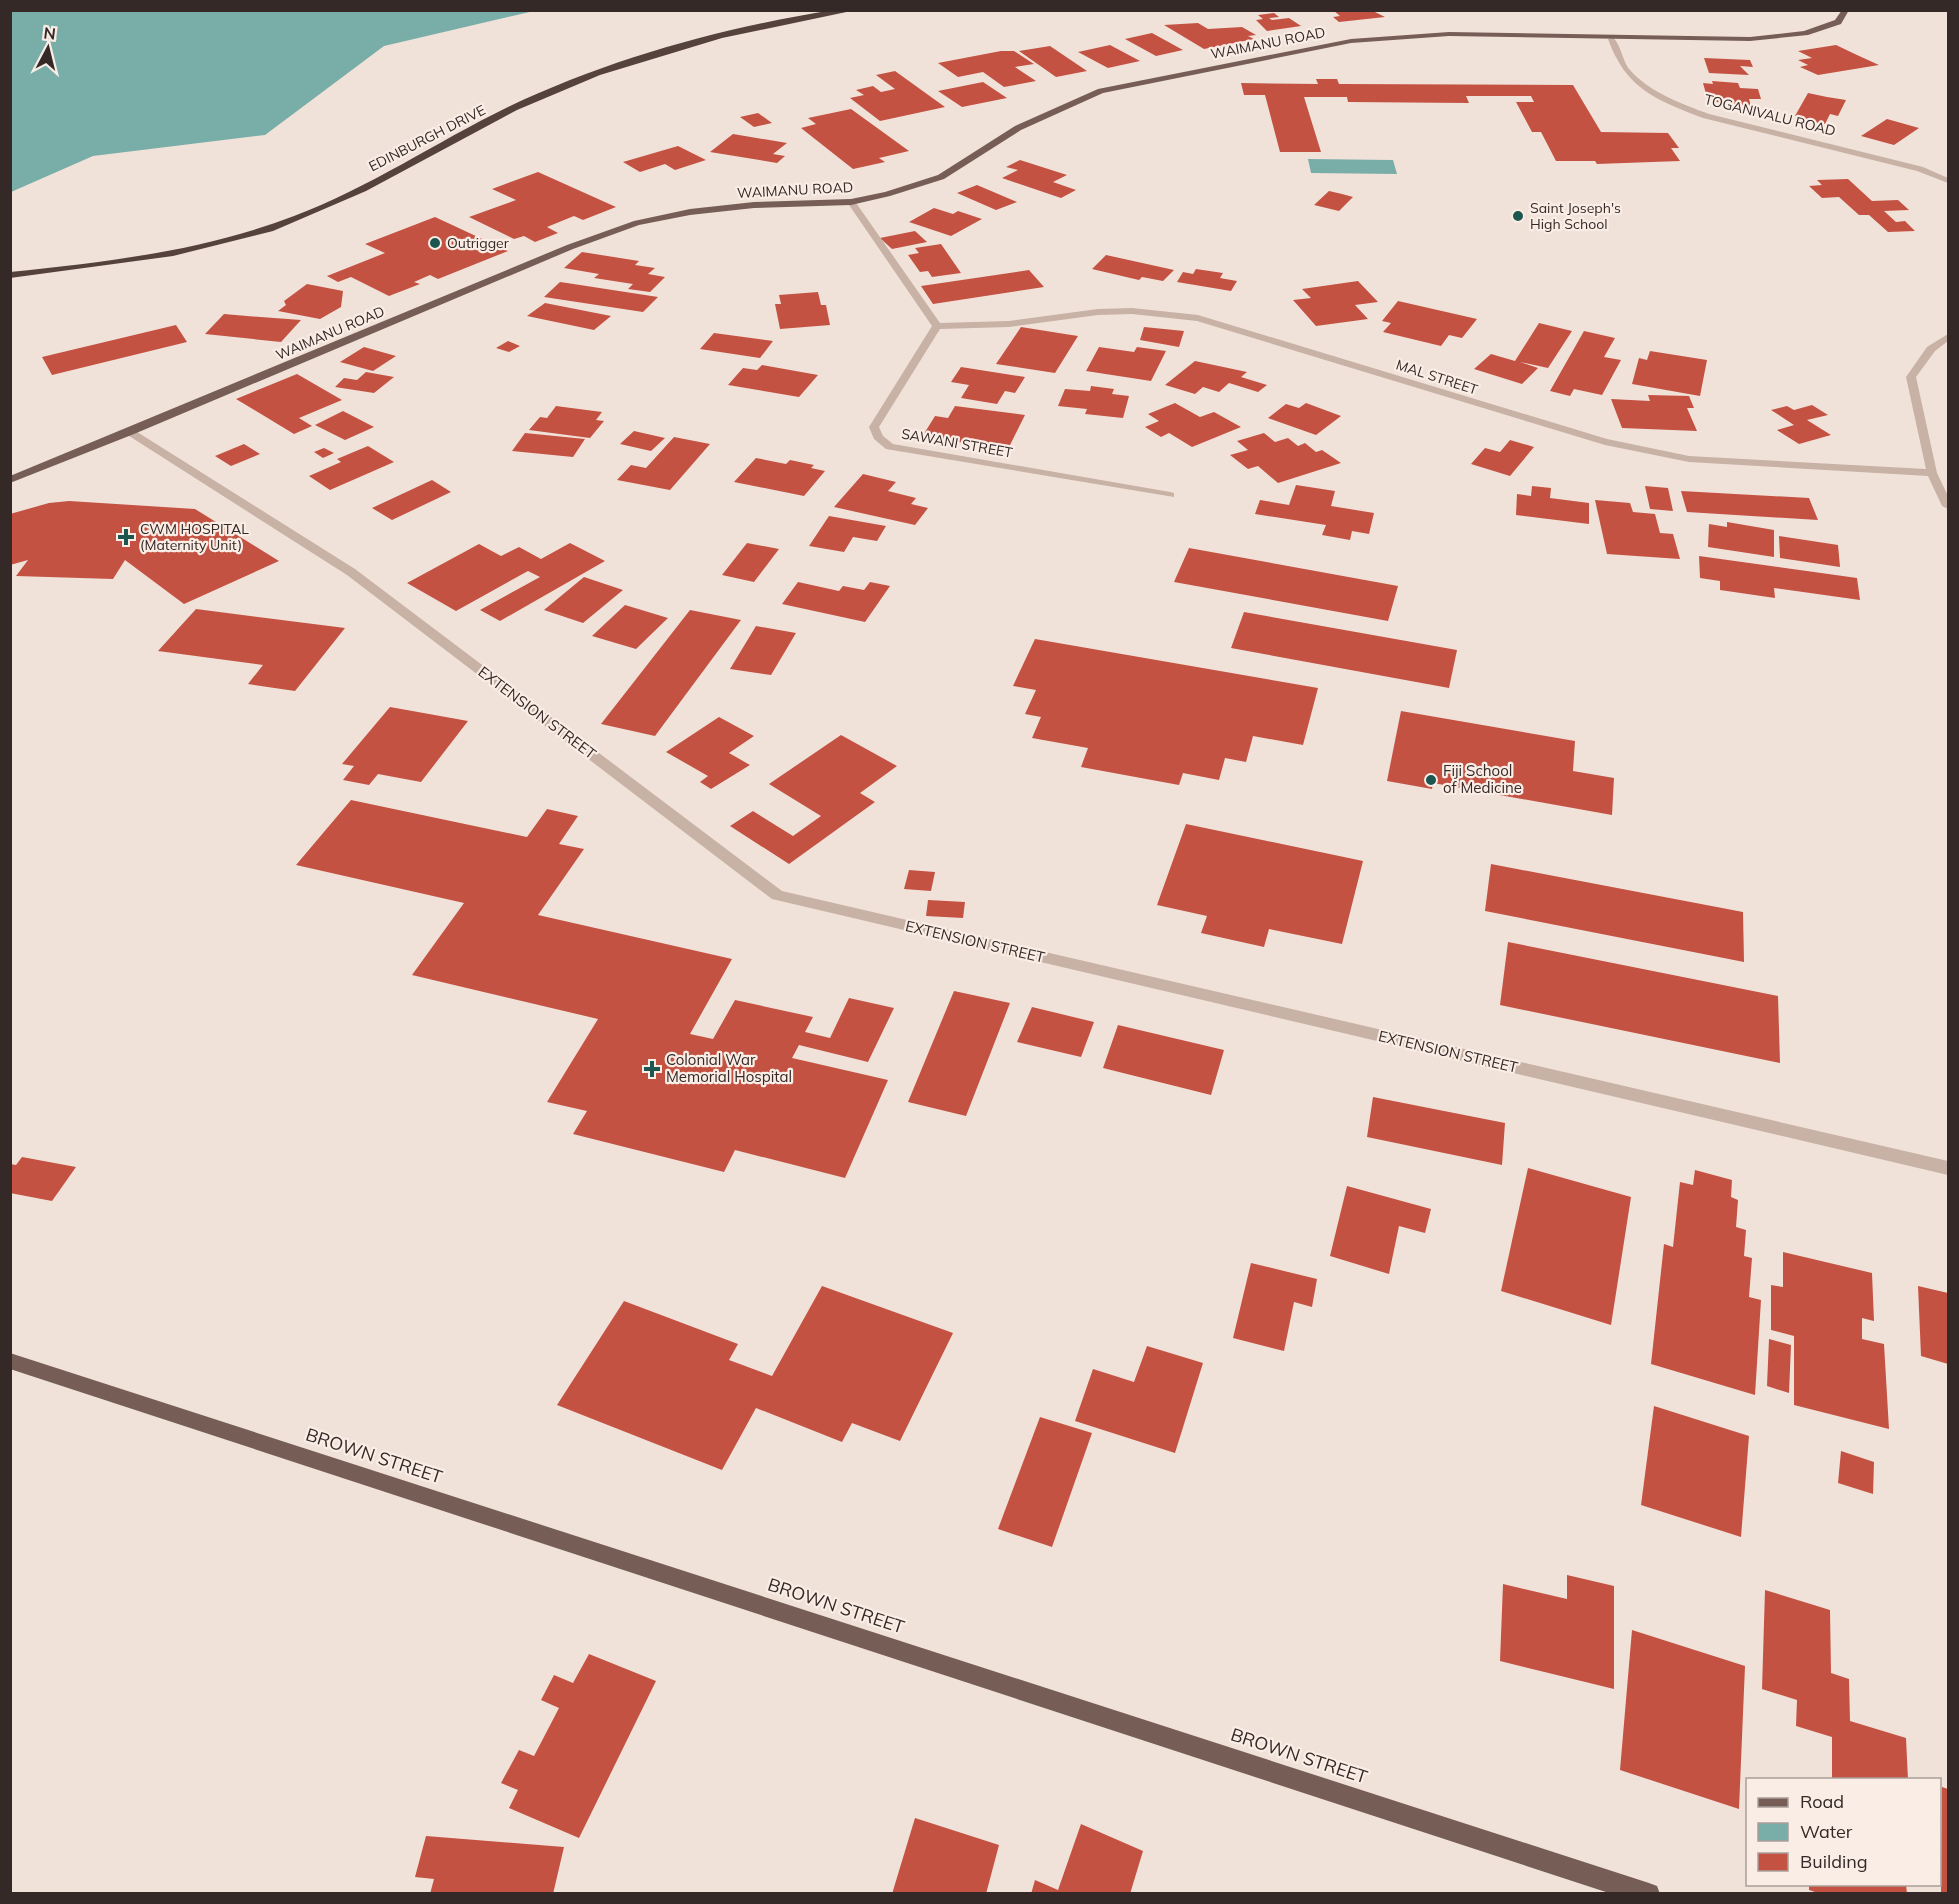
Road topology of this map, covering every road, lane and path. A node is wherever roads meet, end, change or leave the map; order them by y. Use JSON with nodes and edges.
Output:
{"nodes":[{"id":1,"x":852,"y":10,"type":"edge"},
{"id":2,"x":1846,"y":10,"type":"edge"},
{"id":3,"x":1612,"y":39,"type":"junction"},
{"id":4,"x":1948,"y":182,"type":"edge"},
{"id":5,"x":851,"y":202,"type":"junction"},
{"id":6,"x":10,"y":275,"type":"edge"},
{"id":7,"x":937,"y":326,"type":"junction"},
{"id":8,"x":1948,"y":337,"type":"edge"},
{"id":9,"x":130,"y":432,"type":"junction"},
{"id":10,"x":1932,"y":473,"type":"junction"},
{"id":11,"x":10,"y":480,"type":"edge"},
{"id":12,"x":1170,"y":495,"type":"dead end"},
{"id":13,"x":1948,"y":506,"type":"edge"},
{"id":14,"x":1948,"y":1168,"type":"edge"},
{"id":15,"x":10,"y":1361,"type":"edge"},
{"id":16,"x":1648,"y":1893,"type":"edge"}],
"edges":[{"from":1,"to":6,"type":"highway","name":"EDINBURGH DRIVE"},
{"from":2,"to":3,"type":"main road","name":"WAIMANU ROAD"},
{"from":3,"to":4,"type":"street","name":"TOGANIVALU ROAD"},
{"from":3,"to":5,"type":"main road","name":"WAIMANU ROAD"},
{"from":5,"to":7,"type":"street"},
{"from":5,"to":9,"type":"main road","name":"WAIMANU ROAD"},
{"from":7,"to":10,"type":"street","name":"MAL STREET"},
{"from":7,"to":12,"type":"street","name":"SAWANI STREET"},
{"from":8,"to":10,"type":"street"},
{"from":9,"to":11,"type":"main road","name":"WAIMANU ROAD"},
{"from":9,"to":14,"type":"street","name":"EXTENSION STREET"},
{"from":10,"to":13,"type":"street"},
{"from":15,"to":16,"type":"main road","name":"BROWN STREET"}]}
